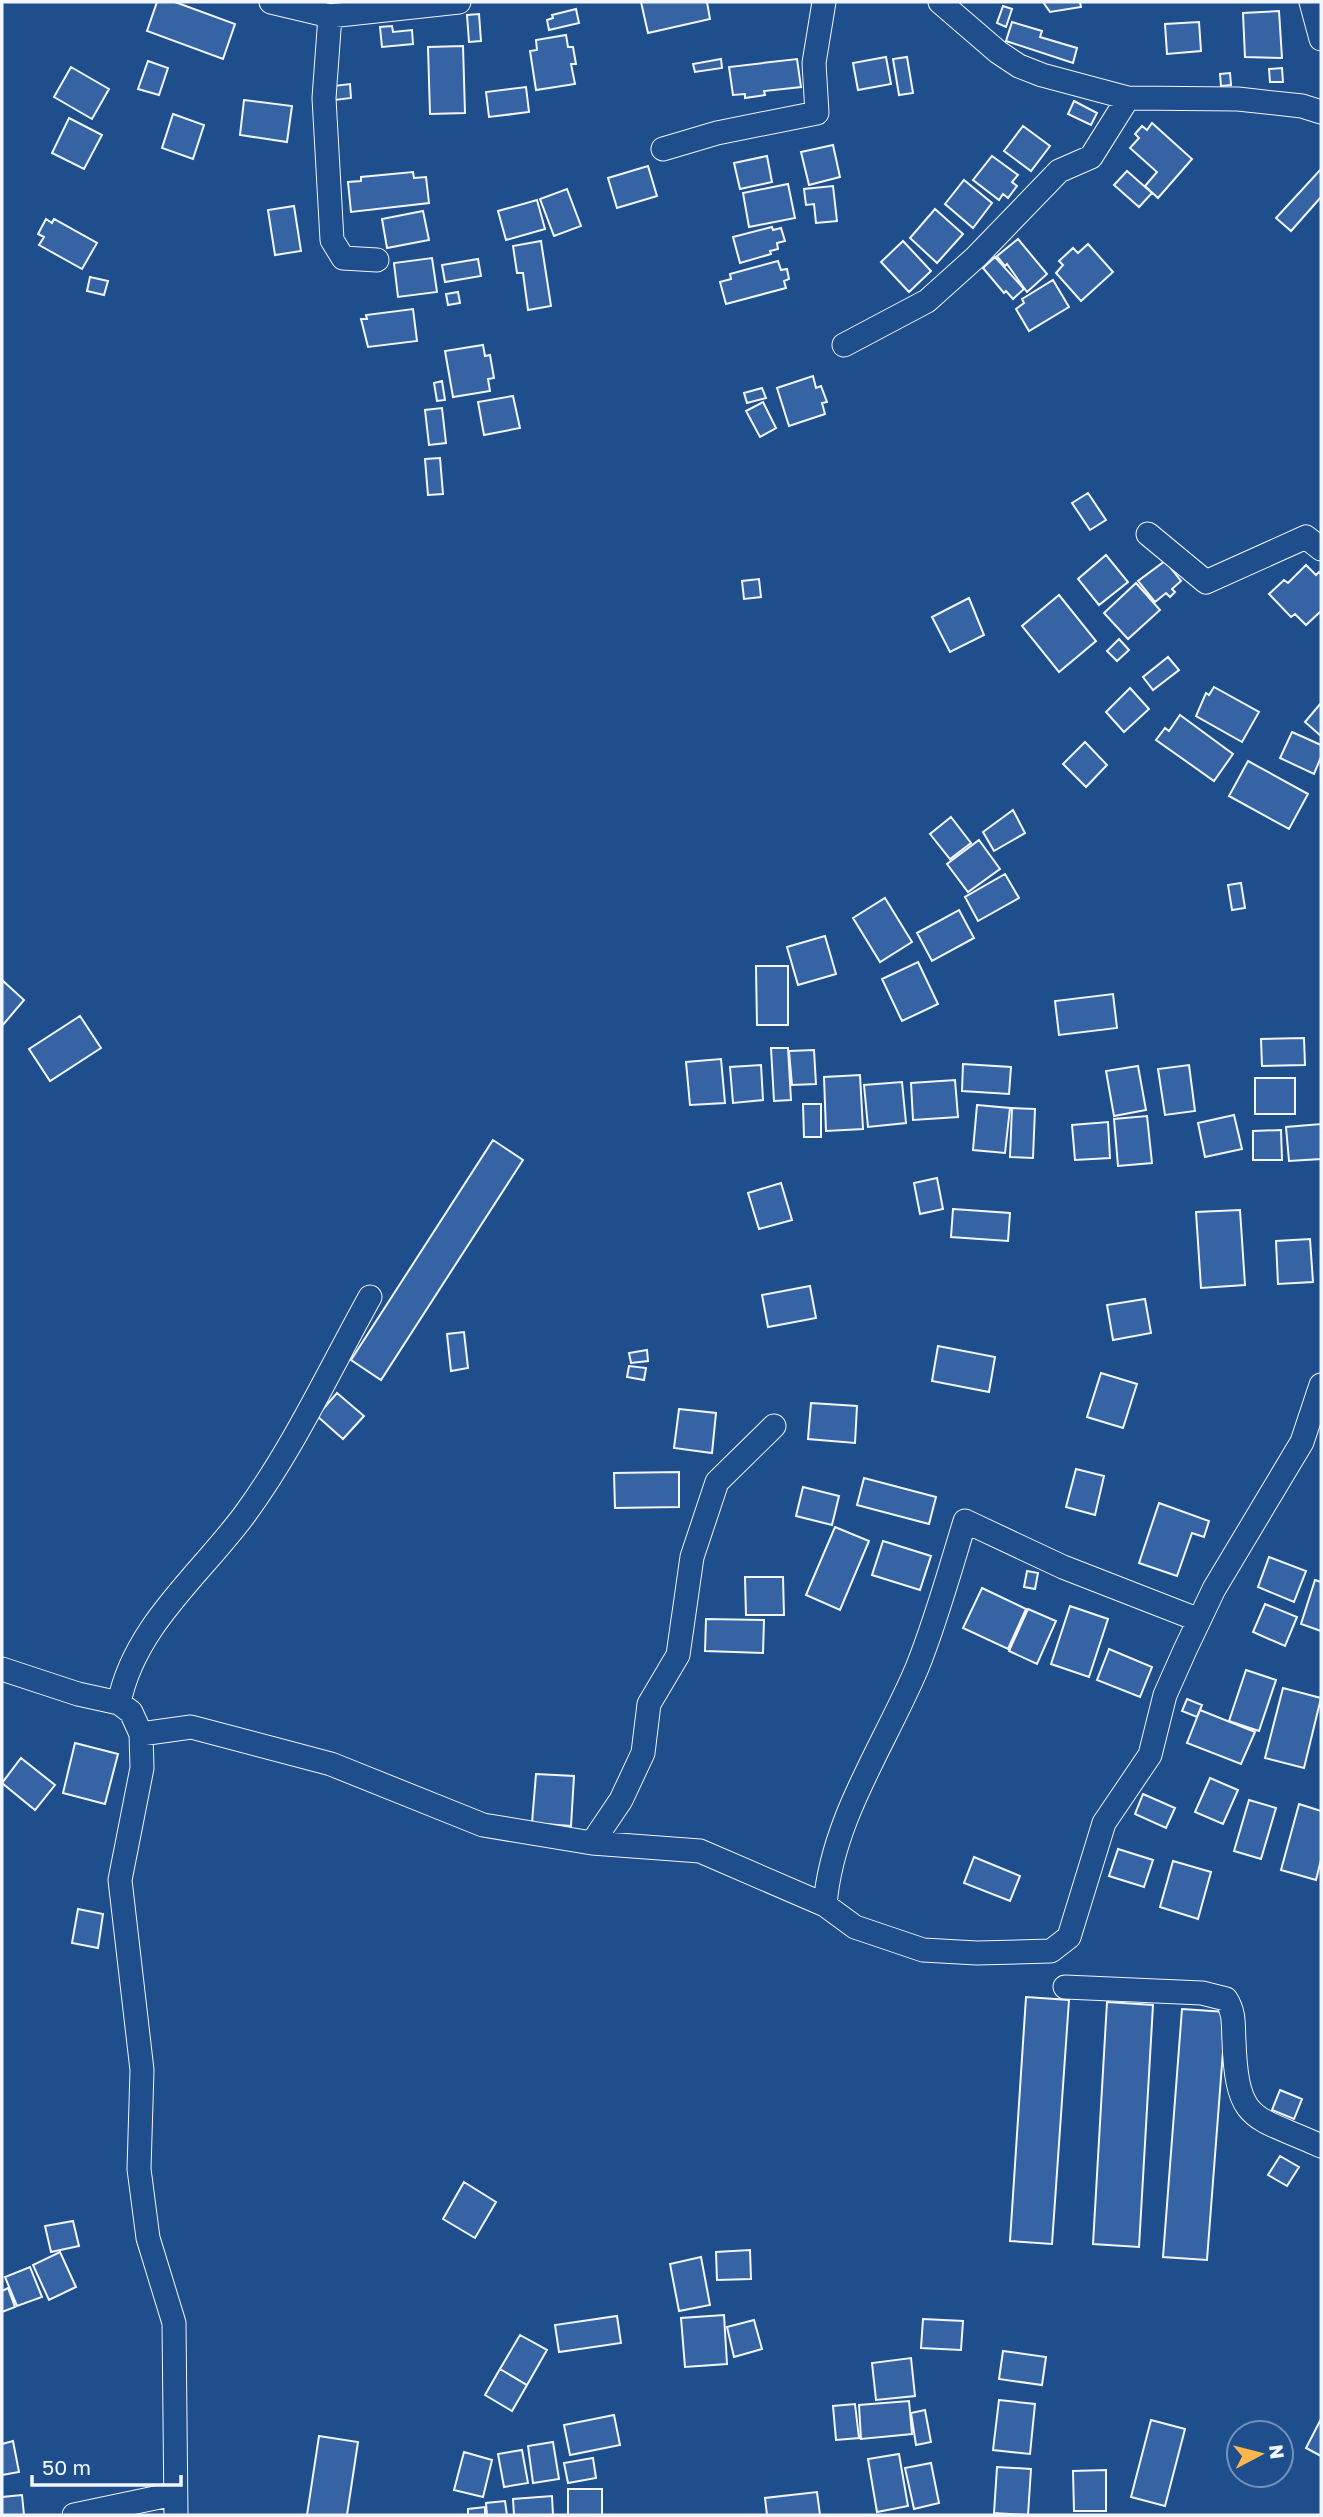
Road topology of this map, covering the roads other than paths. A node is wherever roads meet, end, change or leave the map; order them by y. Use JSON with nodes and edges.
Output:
{"nodes":[{"id":1,"x":271,"y":2,"type":"edge"},
{"id":2,"x":459,"y":2,"type":"edge"},
{"id":3,"x":824,"y":2,"type":"edge"},
{"id":4,"x":940,"y":2,"type":"edge"},
{"id":5,"x":1311,"y":2,"type":"edge"},
{"id":6,"x":330,"y":16,"type":"junction"},
{"id":7,"x":1321,"y":39,"type":"edge"},
{"id":8,"x":1128,"y":98,"type":"junction"},
{"id":9,"x":1321,"y":112,"type":"edge"},
{"id":10,"x":663,"y":149,"type":"dead end"},
{"id":11,"x":377,"y":260,"type":"dead end"},
{"id":12,"x":845,"y":345,"type":"dead end"},
{"id":13,"x":1148,"y":534,"type":"dead end"},
{"id":14,"x":1321,"y":549,"type":"edge"},
{"id":15,"x":370,"y":1297,"type":"dead end"},
{"id":16,"x":1321,"y":1385,"type":"edge"},
{"id":17,"x":774,"y":1426,"type":"dead end"},
{"id":18,"x":1199,"y":1620,"type":"junction"},
{"id":19,"x":2,"y":1669,"type":"edge"},
{"id":20,"x":119,"y":1703,"type":"junction"},
{"id":21,"x":141,"y":1734,"type":"junction"},
{"id":22,"x":592,"y":1843,"type":"junction"},
{"id":23,"x":825,"y":1905,"type":"junction"},
{"id":24,"x":1065,"y":1987,"type":"dead end"},
{"id":25,"x":1321,"y":2146,"type":"edge"},
{"id":26,"x":175,"y":2505,"type":"edge"},
{"id":27,"x":74,"y":2515,"type":"edge"}],
"edges":[{"from":1,"to":6,"type":"street"},
{"from":2,"to":6,"type":"street"},
{"from":3,"to":10,"type":"street"},
{"from":4,"to":8,"type":"street"},
{"from":5,"to":7,"type":"street"},
{"from":6,"to":11,"type":"street"},
{"from":8,"to":9,"type":"street"},
{"from":8,"to":12,"type":"street"},
{"from":13,"to":14,"type":"street"},
{"from":15,"to":20,"type":"street"},
{"from":16,"to":18,"type":"street"},
{"from":17,"to":22,"type":"street"},
{"from":18,"to":23,"type":"street"},
{"from":18,"to":23,"type":"street"},
{"from":19,"to":20,"type":"street"},
{"from":20,"to":21,"type":"street"},
{"from":21,"to":22,"type":"street"},
{"from":21,"to":26,"type":"street"},
{"from":22,"to":23,"type":"street"},
{"from":24,"to":25,"type":"street"},
{"from":26,"to":27,"type":"street"}]}
